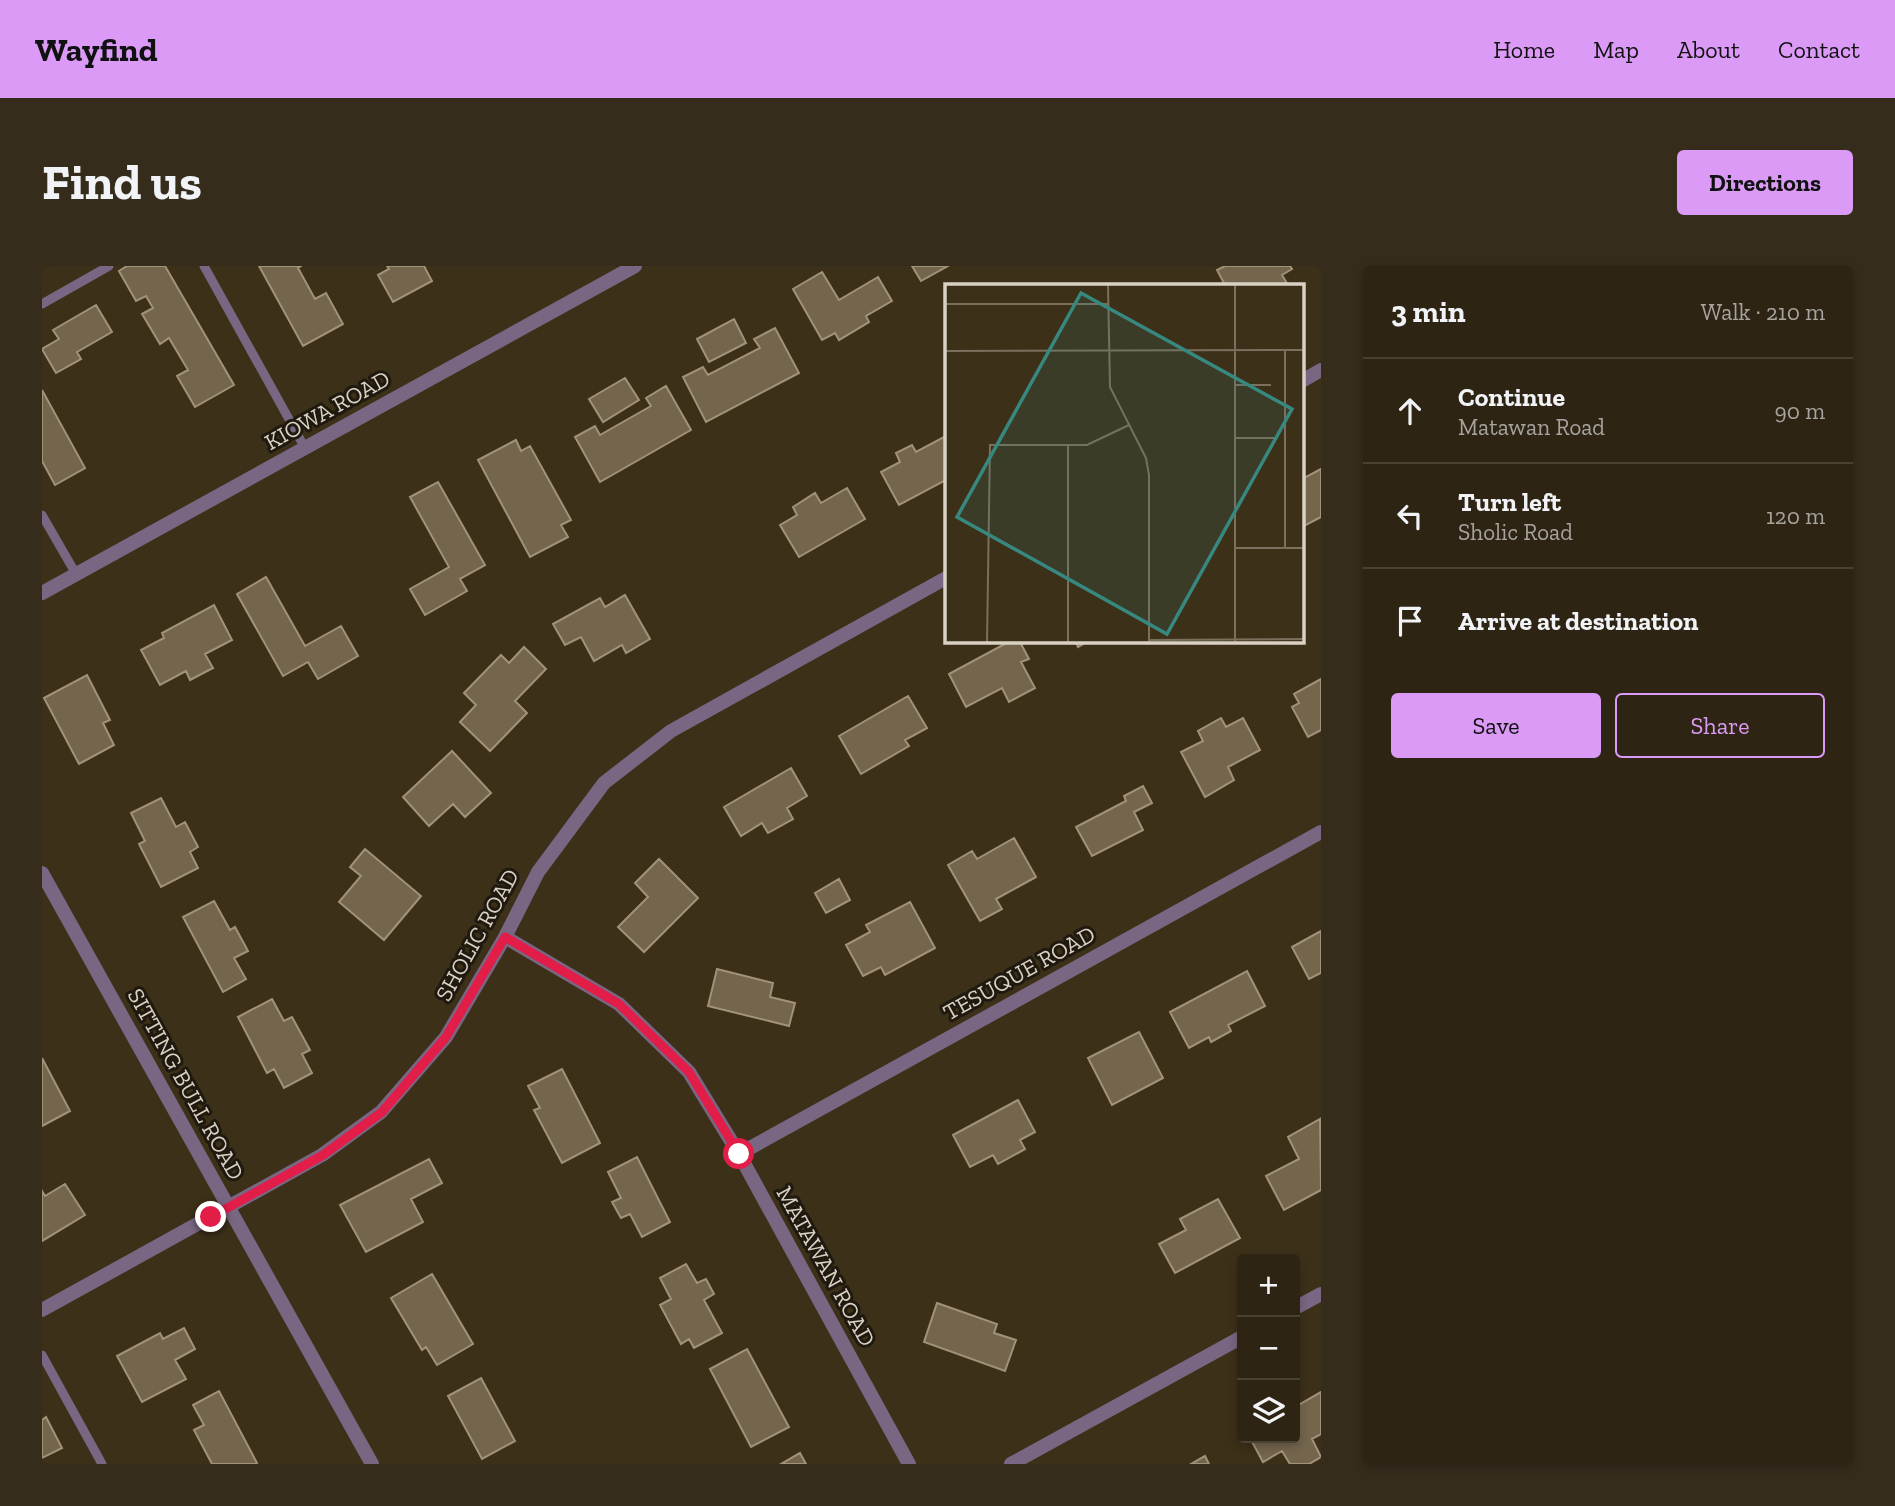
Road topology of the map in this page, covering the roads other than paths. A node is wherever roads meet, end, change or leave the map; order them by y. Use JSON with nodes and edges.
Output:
{"nodes":[{"id":1,"x":109,"y":266,"type":"edge"},
{"id":2,"x":204,"y":266,"type":"edge"},
{"id":3,"x":635,"y":266,"type":"edge"},
{"id":4,"x":42,"y":304,"type":"edge"},
{"id":5,"x":1321,"y":370,"type":"edge"},
{"id":6,"x":1304,"y":380,"type":"edge"},
{"id":7,"x":305,"y":448,"type":"junction"},
{"id":8,"x":42,"y":515,"type":"edge"},
{"id":9,"x":76,"y":575,"type":"junction"},
{"id":10,"x":945,"y":579,"type":"edge"},
{"id":11,"x":42,"y":593,"type":"edge"},
{"id":12,"x":1321,"y":832,"type":"edge"},
{"id":13,"x":42,"y":873,"type":"edge"},
{"id":14,"x":505,"y":937,"type":"junction"},
{"id":15,"x":739,"y":1154,"type":"junction"},
{"id":16,"x":229,"y":1208,"type":"junction"},
{"id":17,"x":1321,"y":1294,"type":"edge"},
{"id":18,"x":1300,"y":1305,"type":"edge"},
{"id":19,"x":42,"y":1310,"type":"edge"},
{"id":20,"x":1237,"y":1340,"type":"edge"},
{"id":21,"x":42,"y":1355,"type":"edge"},
{"id":22,"x":102,"y":1464,"type":"edge"},
{"id":23,"x":372,"y":1464,"type":"edge"},
{"id":24,"x":909,"y":1464,"type":"edge"},
{"id":25,"x":1011,"y":1464,"type":"edge"}],
"edges":[{"from":1,"to":4,"type":"lane"},
{"from":2,"to":7,"type":"lane"},
{"from":3,"to":7,"type":"street","name":"KIOWA ROAD"},
{"from":5,"to":6,"type":"street"},
{"from":7,"to":9,"type":"street","name":"KIOWA ROAD"},
{"from":8,"to":9,"type":"lane"},
{"from":9,"to":11,"type":"street","name":"KIOWA ROAD"},
{"from":10,"to":14,"type":"street","name":"SHOLIC ROAD"},
{"from":12,"to":15,"type":"street","name":"TESUQUE ROAD"},
{"from":13,"to":16,"type":"street","name":"SITTING BULL ROAD"},
{"from":14,"to":15,"type":"street","name":"MATAWAN ROAD"},
{"from":14,"to":16,"type":"street","name":"SHOLIC ROAD"},
{"from":15,"to":24,"type":"street","name":"MATAWAN ROAD"},
{"from":16,"to":19,"type":"street","name":"SHOLIC ROAD"},
{"from":16,"to":23,"type":"street","name":"SITTING BULL ROAD"},
{"from":17,"to":18,"type":"street"},
{"from":20,"to":25,"type":"street"},
{"from":21,"to":22,"type":"lane"}]}
